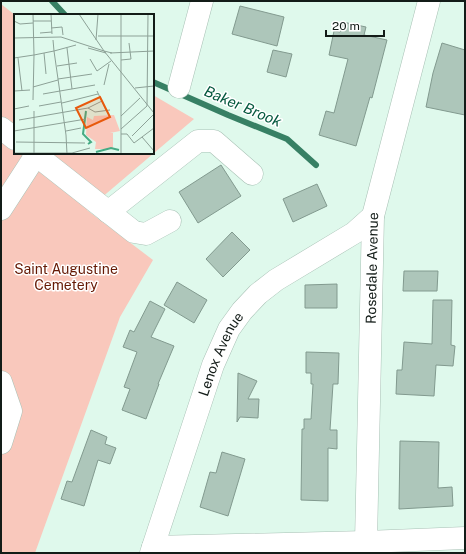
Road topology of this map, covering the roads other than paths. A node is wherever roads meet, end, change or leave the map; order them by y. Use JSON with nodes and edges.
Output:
{"nodes":[{"id":1,"x":202,"y":1,"type":"edge"},
{"id":2,"x":429,"y":1,"type":"edge"},
{"id":3,"x":179,"y":87,"type":"dead end"},
{"id":4,"x":1,"y":128,"type":"edge"},
{"id":5,"x":14,"y":138,"type":"edge"},
{"id":6,"x":34,"y":154,"type":"edge"},
{"id":7,"x":252,"y":174,"type":"dead end"},
{"id":8,"x":1,"y":209,"type":"edge"},
{"id":9,"x":108,"y":212,"type":"junction"},
{"id":10,"x":373,"y":216,"type":"junction"},
{"id":11,"x":170,"y":221,"type":"dead end"},
{"id":12,"x":1,"y":382,"type":"edge"},
{"id":13,"x":1,"y":442,"type":"edge"},
{"id":14,"x":465,"y":538,"type":"edge"},
{"id":15,"x":366,"y":542,"type":"junction"},
{"id":16,"x":152,"y":550,"type":"edge"}],
"edges":[{"from":1,"to":3,"type":"street"},
{"from":2,"to":10,"type":"street","name":"Rosedale Avenue"},
{"from":4,"to":5,"type":"street"},
{"from":6,"to":8,"type":"street"},
{"from":6,"to":9,"type":"street"},
{"from":7,"to":9,"type":"street"},
{"from":9,"to":11,"type":"street"},
{"from":10,"to":15,"type":"street","name":"Rosedale Avenue"},
{"from":10,"to":16,"type":"street","name":"Lenox Avenue"},
{"from":12,"to":13,"type":"street"},
{"from":14,"to":15,"type":"street"},
{"from":15,"to":16,"type":"street"}]}
